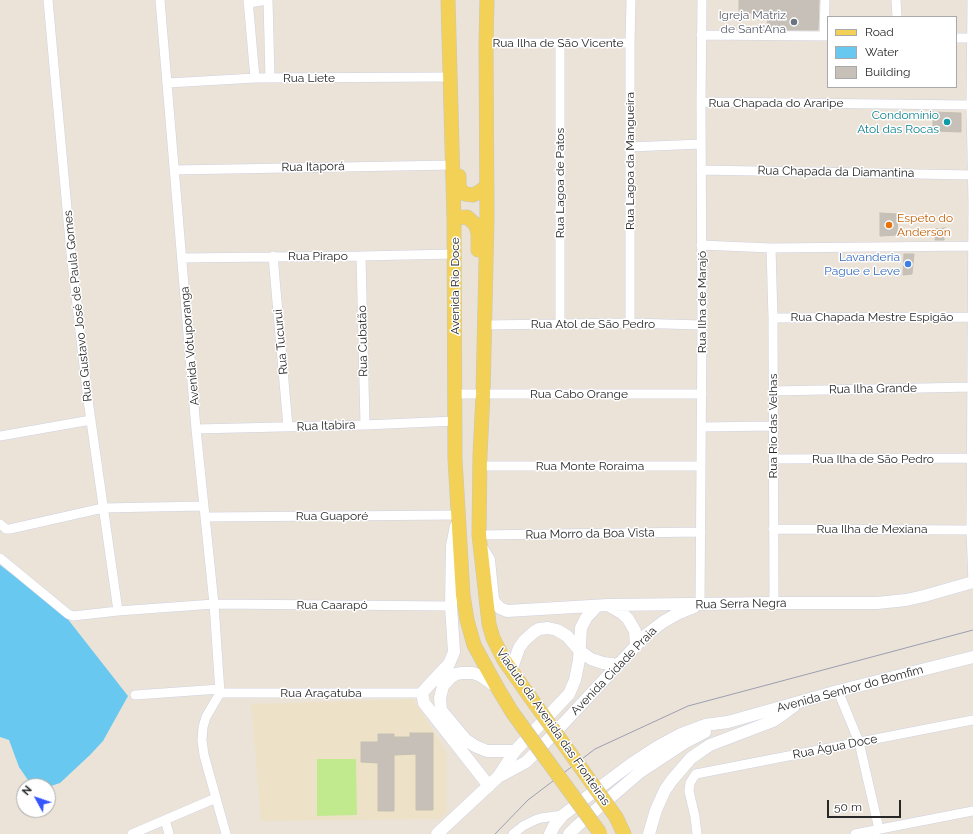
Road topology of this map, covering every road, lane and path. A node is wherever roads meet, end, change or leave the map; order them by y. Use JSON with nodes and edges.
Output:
{"nodes":[{"id":1,"x":48,"y":0,"type":"edge"},
{"id":2,"x":160,"y":0,"type":"edge"},
{"id":3,"x":268,"y":0,"type":"edge"},
{"id":4,"x":448,"y":0,"type":"edge"},
{"id":5,"x":487,"y":0,"type":"edge"},
{"id":6,"x":631,"y":0,"type":"edge"},
{"id":7,"x":702,"y":0,"type":"edge"},
{"id":8,"x":825,"y":0,"type":"edge"},
{"id":9,"x":896,"y":0,"type":"edge"},
{"id":10,"x":972,"y":0,"type":"edge"},
{"id":11,"x":248,"y":1,"type":"edge"},
{"id":12,"x":897,"y":16,"type":"edge"},
{"id":13,"x":701,"y":35,"type":"junction"},
{"id":14,"x":826,"y":36,"type":"edge"},
{"id":15,"x":957,"y":38,"type":"edge"},
{"id":16,"x":972,"y":38,"type":"junction"},
{"id":17,"x":560,"y":42,"type":"junction"},
{"id":18,"x":486,"y":43,"type":"junction"},
{"id":19,"x":630,"y":43,"type":"junction"},
{"id":20,"x":255,"y":78,"type":"junction"},
{"id":21,"x":270,"y":78,"type":"junction"},
{"id":22,"x":168,"y":83,"type":"junction"},
{"id":23,"x":451,"y":83,"type":"junction"},
{"id":24,"x":701,"y":102,"type":"junction"},
{"id":25,"x":971,"y":105,"type":"junction"},
{"id":26,"x":701,"y":144,"type":"junction"},
{"id":27,"x":630,"y":147,"type":"junction"},
{"id":28,"x":453,"y":165,"type":"junction"},
{"id":29,"x":174,"y":170,"type":"junction"},
{"id":30,"x":701,"y":170,"type":"junction"},
{"id":31,"x":972,"y":175,"type":"junction"},
{"id":32,"x":487,"y":186,"type":"junction"},
{"id":33,"x":973,"y":203,"type":"edge"},
{"id":34,"x":454,"y":218,"type":"junction"},
{"id":35,"x":702,"y":245,"type":"junction"},
{"id":36,"x":972,"y":246,"type":"edge"},
{"id":37,"x":771,"y":248,"type":"junction"},
{"id":38,"x":454,"y":254,"type":"junction"},
{"id":39,"x":273,"y":256,"type":"junction"},
{"id":40,"x":361,"y":256,"type":"junction"},
{"id":41,"x":182,"y":258,"type":"junction"},
{"id":42,"x":485,"y":308,"type":"junction"},
{"id":43,"x":972,"y":317,"type":"edge"},
{"id":44,"x":773,"y":318,"type":"junction"},
{"id":45,"x":560,"y":323,"type":"junction"},
{"id":46,"x":630,"y":323,"type":"junction"},
{"id":47,"x":484,"y":325,"type":"junction"},
{"id":48,"x":702,"y":325,"type":"junction"},
{"id":49,"x":972,"y":387,"type":"edge"},
{"id":50,"x":773,"y":391,"type":"junction"},
{"id":51,"x":456,"y":394,"type":"junction"},
{"id":52,"x":483,"y":394,"type":"junction"},
{"id":53,"x":702,"y":394,"type":"junction"},
{"id":54,"x":973,"y":415,"type":"edge"},
{"id":55,"x":90,"y":420,"type":"junction"},
{"id":56,"x":455,"y":421,"type":"junction"},
{"id":57,"x":365,"y":425,"type":"junction"},
{"id":58,"x":773,"y":426,"type":"junction"},
{"id":59,"x":288,"y":427,"type":"junction"},
{"id":60,"x":702,"y":427,"type":"junction"},
{"id":61,"x":196,"y":429,"type":"junction"},
{"id":62,"x":0,"y":436,"type":"edge"},
{"id":63,"x":972,"y":458,"type":"junction"},
{"id":64,"x":773,"y":460,"type":"junction"},
{"id":65,"x":480,"y":466,"type":"junction"},
{"id":66,"x":701,"y":466,"type":"junction"},
{"id":67,"x":204,"y":506,"type":"junction"},
{"id":68,"x":103,"y":508,"type":"junction"},
{"id":69,"x":459,"y":515,"type":"junction"},
{"id":70,"x":205,"y":517,"type":"junction"},
{"id":71,"x":0,"y":524,"type":"edge"},
{"id":72,"x":773,"y":529,"type":"junction"},
{"id":73,"x":971,"y":530,"type":"junction"},
{"id":74,"x":701,"y":532,"type":"junction"},
{"id":75,"x":480,"y":540,"type":"junction"},
{"id":76,"x":0,"y":558,"type":"edge"},
{"id":77,"x":462,"y":572,"type":"joint"},
{"id":78,"x":973,"y":582,"type":"edge"},
{"id":79,"x":774,"y":603,"type":"junction"},
{"id":80,"x":214,"y":604,"type":"junction"},
{"id":81,"x":700,"y":605,"type":"junction"},
{"id":82,"x":451,"y":606,"type":"junction"},
{"id":83,"x":602,"y":606,"type":"junction"},
{"id":84,"x":118,"y":611,"type":"junction"},
{"id":85,"x":636,"y":646,"type":"junction"},
{"id":86,"x":580,"y":651,"type":"junction"},
{"id":87,"x":973,"y":657,"type":"edge"},
{"id":88,"x":618,"y":665,"type":"junction"},
{"id":89,"x":511,"y":671,"type":"junction"},
{"id":90,"x":497,"y":687,"type":"junction"},
{"id":91,"x":220,"y":691,"type":"junction"},
{"id":92,"x":838,"y":691,"type":"junction"},
{"id":93,"x":422,"y":693,"type":"junction"},
{"id":94,"x":135,"y":695,"type":"dead end"},
{"id":95,"x":797,"y":703,"type":"junction"},
{"id":96,"x":973,"y":720,"type":"edge"},
{"id":97,"x":728,"y":722,"type":"junction"},
{"id":98,"x":859,"y":742,"type":"junction"},
{"id":99,"x":516,"y":751,"type":"junction"},
{"id":100,"x":498,"y":777,"type":"junction"},
{"id":101,"x":489,"y":786,"type":"junction"},
{"id":102,"x":216,"y":798,"type":"junction"},
{"id":103,"x":973,"y":811,"type":"edge"},
{"id":104,"x":563,"y":815,"type":"junction"},
{"id":105,"x":165,"y":820,"type":"junction"},
{"id":106,"x":879,"y":829,"type":"junction"},
{"id":107,"x":573,"y":830,"type":"edge"},
{"id":108,"x":132,"y":834,"type":"edge"},
{"id":109,"x":169,"y":834,"type":"edge"},
{"id":110,"x":226,"y":834,"type":"edge"},
{"id":111,"x":437,"y":834,"type":"edge"},
{"id":112,"x":513,"y":834,"type":"edge"},
{"id":113,"x":550,"y":834,"type":"edge"},
{"id":114,"x":600,"y":834,"type":"edge"},
{"id":115,"x":624,"y":834,"type":"edge"},
{"id":116,"x":649,"y":834,"type":"edge"},
{"id":117,"x":697,"y":834,"type":"edge"},
{"id":118,"x":855,"y":834,"type":"edge"}],
"edges":[{"from":1,"to":55,"type":"street","name":"Rua Gustavo José de Paula Gomes"},
{"from":2,"to":22,"type":"street","name":"Avenida Votuporanga"},
{"from":3,"to":11,"type":"street"},
{"from":3,"to":21,"type":"street"},
{"from":4,"to":23,"type":"main road","name":"Avenida Rio Doce"},
{"from":5,"to":18,"type":"main road"},
{"from":6,"to":19,"type":"street","name":"Rua Lagoa da Mangueira"},
{"from":7,"to":13,"type":"street","name":"Rua Ilha de Marajó"},
{"from":8,"to":14,"type":"street"},
{"from":9,"to":12,"type":"street"},
{"from":10,"to":16,"type":"street"},
{"from":11,"to":20,"type":"street"},
{"from":13,"to":14,"type":"street"},
{"from":13,"to":24,"type":"street","name":"Rua Ilha de Marajó"},
{"from":15,"to":16,"type":"street"},
{"from":16,"to":25,"type":"street"},
{"from":17,"to":18,"type":"street","name":"Rua Ilha de São Vicente"},
{"from":17,"to":19,"type":"street","name":"Rua Ilha de São Vicente"},
{"from":17,"to":45,"type":"street","name":"Rua Lagoa de Patos"},
{"from":18,"to":32,"type":"main road"},
{"from":19,"to":27,"type":"street","name":"Rua Lagoa da Mangueira"},
{"from":20,"to":21,"type":"street","name":"Rua Liete"},
{"from":20,"to":22,"type":"street","name":"Rua Liete"},
{"from":21,"to":23,"type":"street","name":"Rua Liete"},
{"from":22,"to":29,"type":"street","name":"Avenida Votuporanga"},
{"from":23,"to":28,"type":"main road","name":"Avenida Rio Doce"},
{"from":23,"to":32,"type":"main road"},
{"from":24,"to":25,"type":"street","name":"Rua Chapada do Araripe"},
{"from":24,"to":26,"type":"street","name":"Rua Ilha de Marajó"},
{"from":25,"to":31,"type":"street"},
{"from":26,"to":27,"type":"street"},
{"from":26,"to":30,"type":"street","name":"Rua Ilha de Marajó"},
{"from":27,"to":46,"type":"street","name":"Rua Lagoa da Mangueira"},
{"from":28,"to":29,"type":"street","name":"Rua Itaporá"},
{"from":28,"to":34,"type":"main road","name":"Avenida Rio Doce"},
{"from":29,"to":41,"type":"street","name":"Avenida Votuporanga"},
{"from":30,"to":31,"type":"street","name":"Rua Chapada da Diamantina"},
{"from":30,"to":35,"type":"street","name":"Rua Ilha de Marajó"},
{"from":31,"to":33,"type":"street"},
{"from":32,"to":42,"type":"main road"},
{"from":33,"to":36,"type":"street"},
{"from":34,"to":38,"type":"main road","name":"Avenida Rio Doce"},
{"from":34,"to":42,"type":"main road"},
{"from":35,"to":37,"type":"street"},
{"from":35,"to":48,"type":"street","name":"Rua Ilha de Marajó"},
{"from":36,"to":37,"type":"street"},
{"from":36,"to":43,"type":"street"},
{"from":37,"to":44,"type":"street","name":"Rua Rio das Velhas"},
{"from":38,"to":40,"type":"street","name":"Rua Pirapo"},
{"from":38,"to":51,"type":"main road","name":"Avenida Rio Doce"},
{"from":39,"to":40,"type":"street","name":"Rua Pirapo"},
{"from":39,"to":41,"type":"street","name":"Rua Pirapo"},
{"from":39,"to":59,"type":"street","name":"Rua Tucurui"},
{"from":40,"to":57,"type":"street","name":"Rua Cubatão"},
{"from":41,"to":61,"type":"street","name":"Avenida Votuporanga"},
{"from":42,"to":47,"type":"main road"},
{"from":43,"to":44,"type":"street","name":"Rua Chapada Mestre Espigão"},
{"from":43,"to":49,"type":"street"},
{"from":44,"to":50,"type":"street","name":"Rua Rio das Velhas"},
{"from":45,"to":46,"type":"street","name":"Rua Atol de São Pedro"},
{"from":45,"to":47,"type":"street","name":"Rua Atol de São Pedro"},
{"from":46,"to":48,"type":"street","name":"Rua Atol de São Pedro"},
{"from":47,"to":52,"type":"main road"},
{"from":48,"to":53,"type":"street","name":"Rua Ilha de Marajó"},
{"from":49,"to":50,"type":"street","name":"Rua Ilha Grande"},
{"from":49,"to":54,"type":"street"},
{"from":50,"to":58,"type":"street","name":"Rua Rio das Velhas"},
{"from":51,"to":52,"type":"street","name":"Rua Cabo Orange"},
{"from":51,"to":56,"type":"main road","name":"Avenida Rio Doce"},
{"from":52,"to":53,"type":"street","name":"Rua Cabo Orange"},
{"from":52,"to":65,"type":"main road"},
{"from":53,"to":60,"type":"street","name":"Rua Ilha de Marajó"},
{"from":54,"to":63,"type":"street"},
{"from":55,"to":62,"type":"street"},
{"from":55,"to":68,"type":"street","name":"Rua Gustavo José de Paula Gomes"},
{"from":56,"to":57,"type":"street","name":"Rua Itabira"},
{"from":56,"to":69,"type":"main road","name":"Avenida Rio Doce"},
{"from":57,"to":59,"type":"street","name":"Rua Itabira"},
{"from":58,"to":60,"type":"street"},
{"from":58,"to":64,"type":"street","name":"Rua Rio das Velhas"},
{"from":59,"to":61,"type":"street","name":"Rua Itabira"},
{"from":60,"to":66,"type":"street","name":"Rua Ilha de Marajó"},
{"from":61,"to":67,"type":"street","name":"Avenida Votuporanga"},
{"from":63,"to":64,"type":"street","name":"Rua Ilha de São Pedro"},
{"from":63,"to":73,"type":"street"},
{"from":64,"to":72,"type":"street","name":"Rua Rio das Velhas"},
{"from":65,"to":66,"type":"street","name":"Rua Monte Roraima"},
{"from":65,"to":75,"type":"main road"},
{"from":66,"to":74,"type":"street","name":"Rua Ilha de Marajó"},
{"from":67,"to":68,"type":"street"},
{"from":67,"to":70,"type":"street","name":"Avenida Votuporanga"},
{"from":68,"to":71,"type":"street"},
{"from":68,"to":84,"type":"street","name":"Rua Gustavo José de Paula Gomes"},
{"from":69,"to":70,"type":"street","name":"Rua Guaporé"},
{"from":69,"to":77,"type":"main road","name":"Avenida Rio Doce"},
{"from":69,"to":82,"type":"main road"},
{"from":70,"to":80,"type":"street","name":"Avenida Votuporanga"},
{"from":72,"to":73,"type":"street","name":"Rua Ilha de Mexiana"},
{"from":72,"to":79,"type":"street","name":"Rua Rio das Velhas"},
{"from":73,"to":78,"type":"street"},
{"from":74,"to":75,"type":"street","name":"Rua Morro da Boa Vista"},
{"from":74,"to":81,"type":"street","name":"Rua Ilha de Marajó"},
{"from":75,"to":83,"type":"main road","name":"Rua Serra Negra"},
{"from":75,"to":89,"type":"main road","name":"Viaduto da Avenida das Fronteiras"},
{"from":76,"to":84,"type":"street","name":"Rua Caarapó"},
{"from":77,"to":90,"type":"main road","name":"Viaduto da Avenida das Fronteiras"},
{"from":78,"to":79,"type":"main road","name":"Rua Serra Negra"},
{"from":79,"to":81,"type":"main road","name":"Rua Serra Negra"},
{"from":80,"to":82,"type":"street","name":"Rua Caarapó"},
{"from":80,"to":84,"type":"street","name":"Rua Caarapó"},
{"from":80,"to":91,"type":"street","name":"Avenida Votuporanga"},
{"from":81,"to":83,"type":"main road","name":"Rua Serra Negra"},
{"from":81,"to":85,"type":"main road","name":"Avenida Cidade Praia"},
{"from":82,"to":93,"type":"main road"},
{"from":83,"to":85,"type":"main road"},
{"from":83,"to":86,"type":"main road"},
{"from":85,"to":88,"type":"main road","name":"Avenida Cidade Praia"},
{"from":86,"to":88,"type":"main road"},
{"from":86,"to":89,"type":"main road"},
{"from":86,"to":99,"type":"main road","name":"Avenida Cidade Praia"},
{"from":87,"to":92,"type":"main road","name":"Avenida Senhor do Bomfim"},
{"from":88,"to":100,"type":"main road","name":"Avenida Cidade Praia"},
{"from":89,"to":115,"type":"main road","name":"Viaduto da Avenida das Fronteiras","bridge":true},
{"from":90,"to":99,"type":"main road"},
{"from":90,"to":114,"type":"main road","name":"Viaduto da Avenida das Fronteiras","bridge":true},
{"from":91,"to":93,"type":"street","name":"Rua Araçatuba"},
{"from":91,"to":94,"type":"street","name":"Rua Araçatuba"},
{"from":91,"to":102,"type":"street"},
{"from":92,"to":95,"type":"main road","name":"Avenida Senhor do Bomfim"},
{"from":92,"to":98,"type":"street"},
{"from":93,"to":101,"type":"main road"},
{"from":95,"to":97,"type":"main road","name":"Avenida Senhor do Bomfim"},
{"from":95,"to":116,"type":"main road"},
{"from":96,"to":98,"type":"street","name":"Rua Água Doce"},
{"from":97,"to":104,"type":"main road"},
{"from":97,"to":107,"type":"main road"},
{"from":98,"to":106,"type":"street"},
{"from":98,"to":117,"type":"street","name":"Rua Água Doce"},
{"from":99,"to":100,"type":"main road","name":"Avenida Cidade Praia"},
{"from":100,"to":101,"type":"main road","name":"Avenida Cidade Praia"},
{"from":101,"to":111,"type":"main road","name":"Avenida Cidade Praia"},
{"from":102,"to":105,"type":"street"},
{"from":102,"to":110,"type":"street"},
{"from":103,"to":106,"type":"street"},
{"from":104,"to":112,"type":"street"},
{"from":104,"to":113,"type":"main road"},
{"from":105,"to":108,"type":"street"},
{"from":105,"to":109,"type":"street"},
{"from":106,"to":118,"type":"street"}]}
